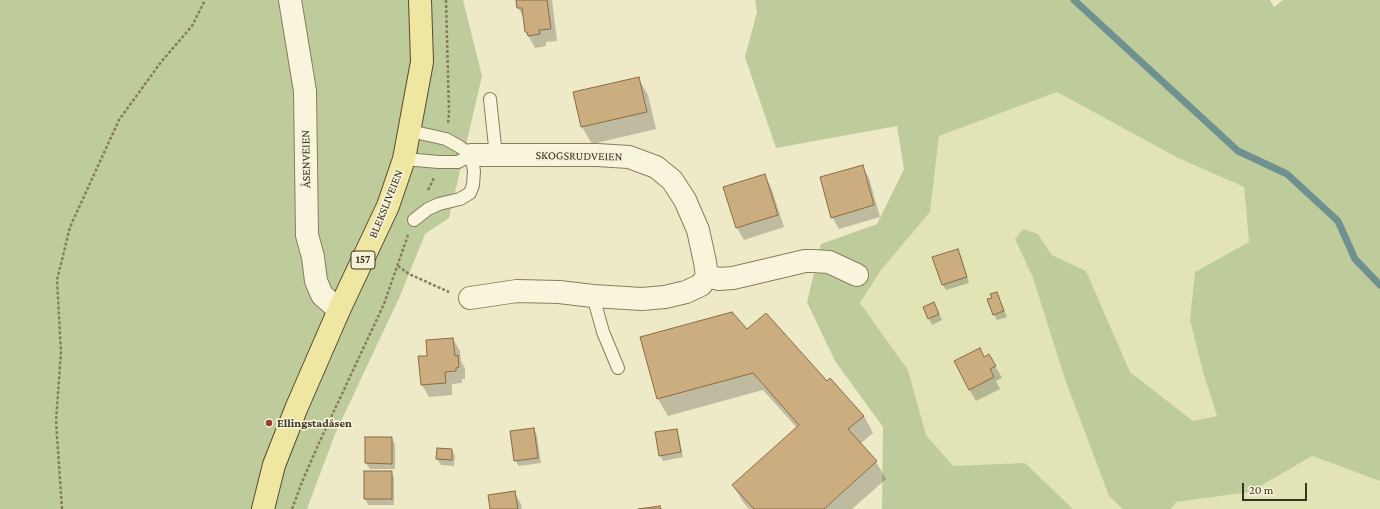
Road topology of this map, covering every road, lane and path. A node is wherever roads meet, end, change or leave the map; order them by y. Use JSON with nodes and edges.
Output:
{"nodes":[{"id":1,"x":205,"y":0,"type":"edge"},
{"id":2,"x":290,"y":0,"type":"edge"},
{"id":3,"x":420,"y":0,"type":"edge"},
{"id":4,"x":446,"y":0,"type":"edge"},
{"id":5,"x":490,"y":99,"type":"dead end"},
{"id":6,"x":410,"y":131,"type":"junction"},
{"id":7,"x":446,"y":139,"type":"junction"},
{"id":8,"x":471,"y":155,"type":"junction"},
{"id":9,"x":496,"y":156,"type":"junction"},
{"id":10,"x":404,"y":159,"type":"junction"},
{"id":11,"x":414,"y":220,"type":"joint"},
{"id":12,"x":398,"y":266,"type":"junction"},
{"id":13,"x":857,"y":275,"type":"dead end"},
{"id":14,"x":707,"y":276,"type":"junction"},
{"id":15,"x":593,"y":296,"type":"junction"},
{"id":16,"x":470,"y":298,"type":"joint"},
{"id":17,"x":339,"y":310,"type":"junction"},
{"id":18,"x":618,"y":368,"type":"dead end"},
{"id":19,"x":62,"y":509,"type":"edge"},
{"id":20,"x":262,"y":509,"type":"edge"},
{"id":21,"x":292,"y":509,"type":"edge"}],
"edges":[{"from":1,"to":19,"type":"path"},
{"from":2,"to":17,"type":"street","name":"ÅSENVEIEN"},
{"from":3,"to":6,"type":"main road","name":"BLEKSLIVEIEN","number":"157"},
{"from":4,"to":7,"type":"path"},
{"from":5,"to":9,"type":"lane"},
{"from":6,"to":7,"type":"lane"},
{"from":6,"to":10,"type":"main road","name":"BLEKSLIVEIEN","number":"157"},
{"from":7,"to":8,"type":"lane"},
{"from":8,"to":9,"type":"street","name":"SKOGSRUDVEIEN"},
{"from":8,"to":10,"type":"lane","name":"SKOGSRUDVEIEN"},
{"from":8,"to":11,"type":"lane"},
{"from":9,"to":14,"type":"street","name":"SKOGSRUDVEIEN"},
{"from":10,"to":17,"type":"main road","name":"BLEKSLIVEIEN","number":"157"},
{"from":11,"to":12,"type":"path"},
{"from":12,"to":16,"type":"path"},
{"from":12,"to":21,"type":"path"},
{"from":13,"to":14,"type":"street"},
{"from":14,"to":15,"type":"street"},
{"from":15,"to":16,"type":"street"},
{"from":15,"to":18,"type":"lane"},
{"from":17,"to":20,"type":"main road","name":"BLEKSLIVEIEN","number":"157"}]}
